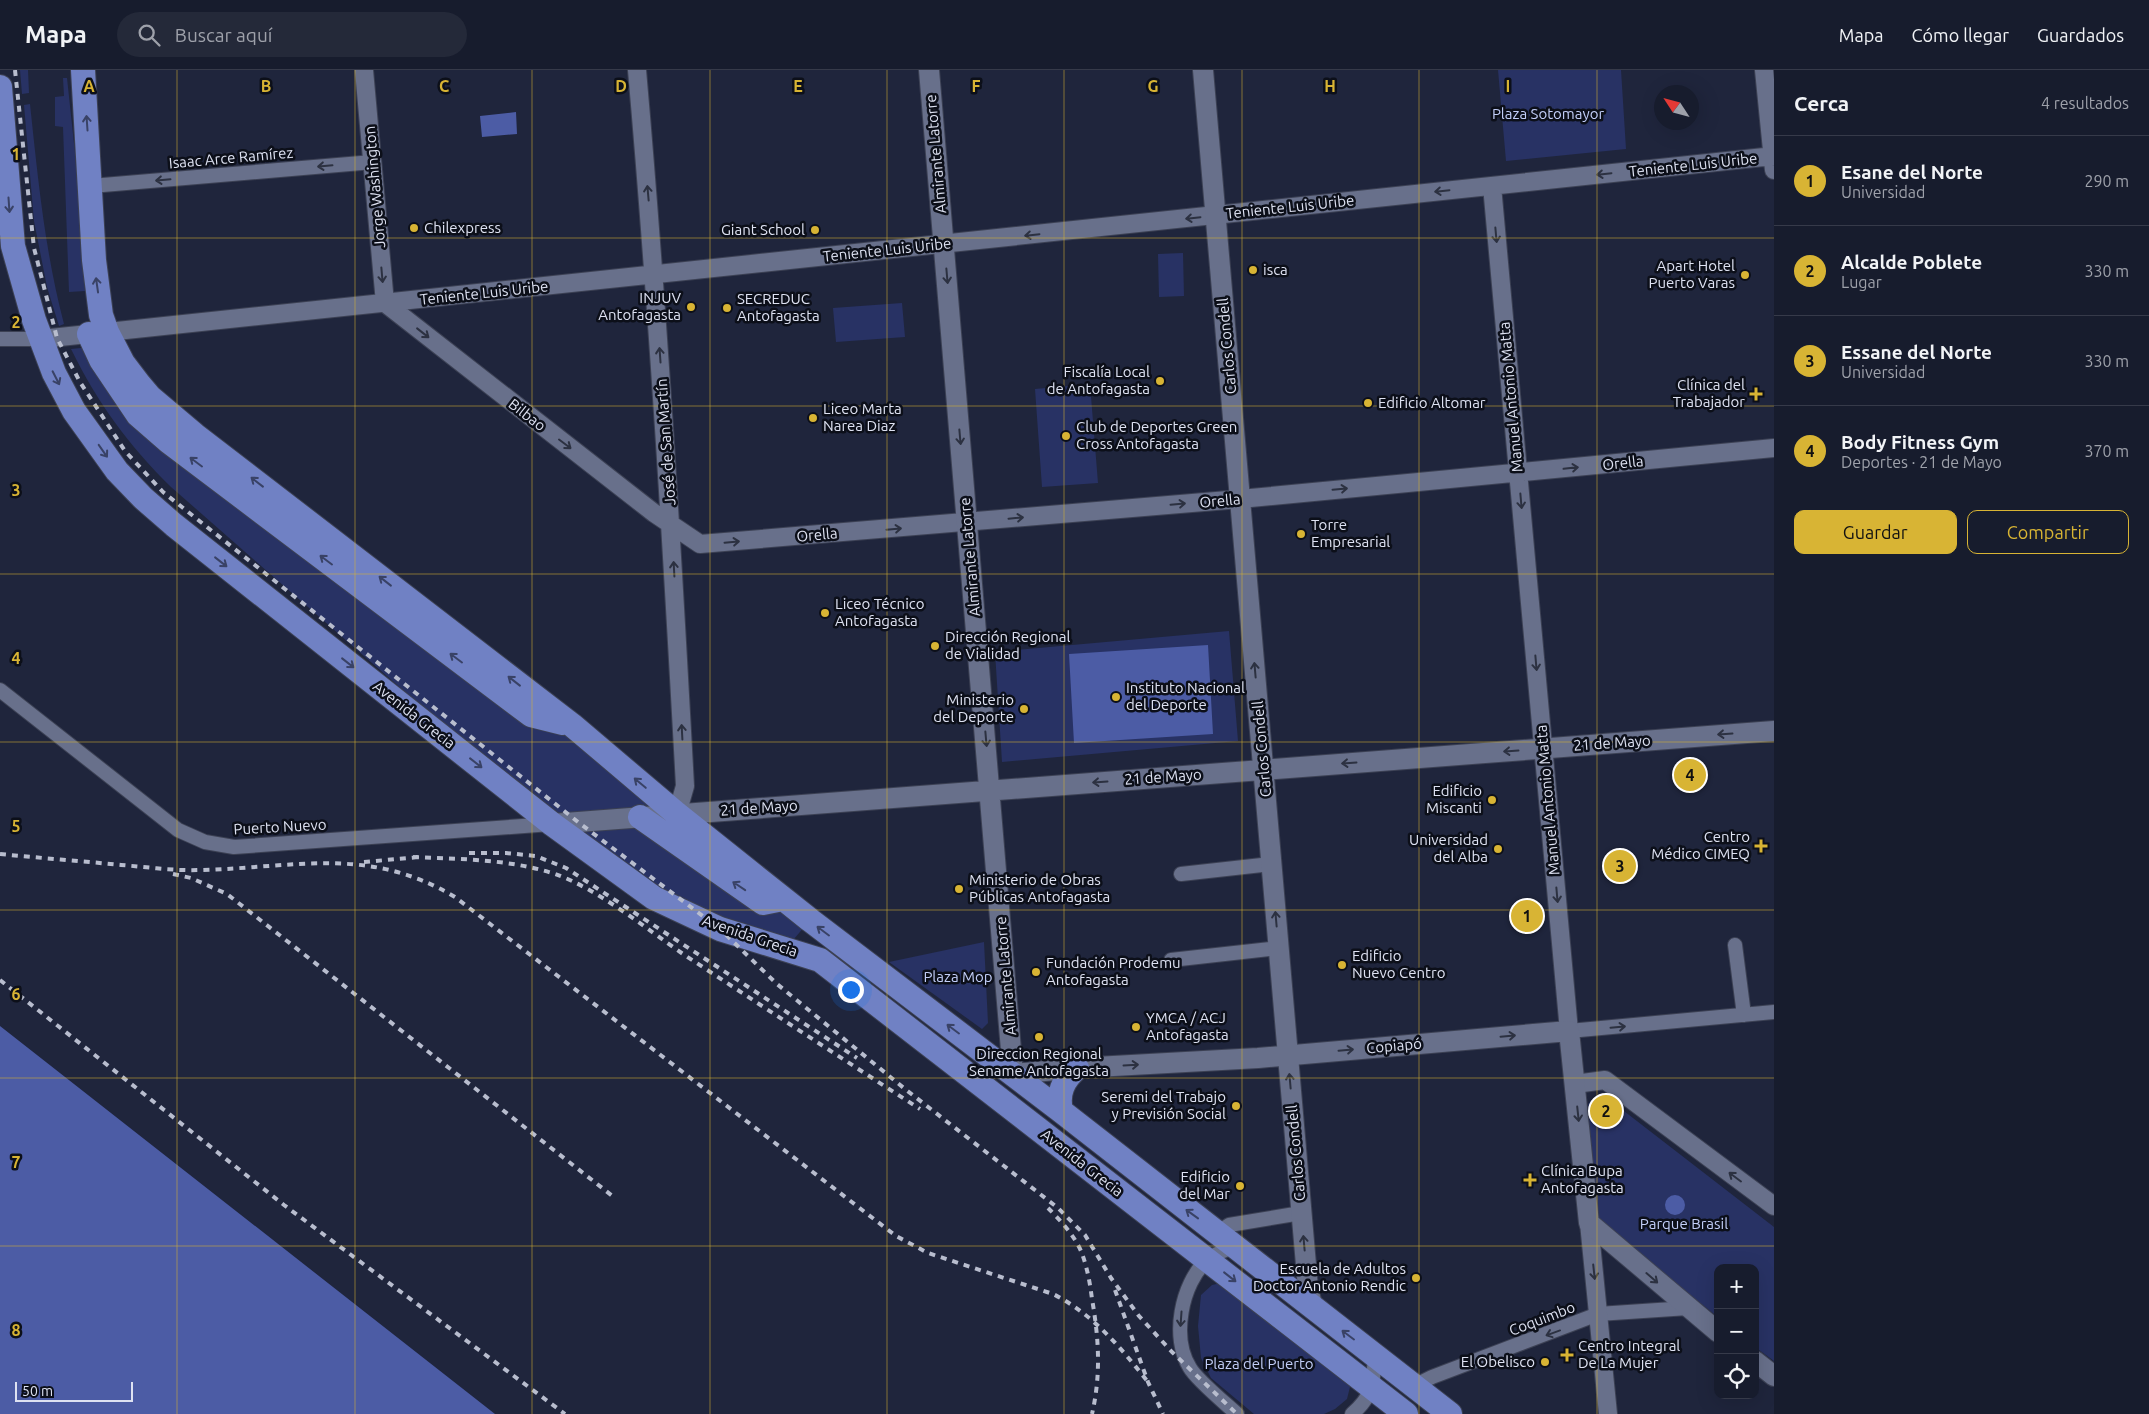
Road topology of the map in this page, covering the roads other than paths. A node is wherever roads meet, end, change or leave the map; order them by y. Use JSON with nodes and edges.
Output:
{"nodes":[{"id":1,"x":84,"y":70,"type":"edge"},
{"id":2,"x":364,"y":70,"type":"edge"},
{"id":3,"x":637,"y":70,"type":"edge"},
{"id":4,"x":929,"y":70,"type":"edge"},
{"id":5,"x":1203,"y":70,"type":"edge"},
{"id":6,"x":1764,"y":70,"type":"edge"},
{"id":7,"x":0,"y":87,"type":"edge"},
{"id":8,"x":1774,"y":161,"type":"edge"},
{"id":9,"x":373,"y":162,"type":"junction"},
{"id":10,"x":91,"y":186,"type":"junction"},
{"id":11,"x":1492,"y":186,"type":"junction"},
{"id":12,"x":1216,"y":215,"type":"junction"},
{"id":13,"x":944,"y":244,"type":"junction"},
{"id":14,"x":655,"y":274,"type":"junction"},
{"id":15,"x":384,"y":303,"type":"junction"},
{"id":16,"x":98,"y":333,"type":"junction"},
{"id":17,"x":0,"y":339,"type":"edge"},
{"id":18,"x":41,"y":339,"type":"junction"},
{"id":19,"x":1774,"y":448,"type":"edge"},
{"id":20,"x":1518,"y":473,"type":"junction"},
{"id":21,"x":1240,"y":499,"type":"junction"},
{"id":22,"x":968,"y":522,"type":"junction"},
{"id":23,"x":671,"y":526,"type":"junction"},
{"id":24,"x":0,"y":690,"type":"edge"},
{"id":25,"x":1774,"y":731,"type":"edge"},
{"id":26,"x":1543,"y":748,"type":"junction"},
{"id":27,"x":1264,"y":770,"type":"junction"},
{"id":28,"x":990,"y":790,"type":"junction"},
{"id":29,"x":677,"y":814,"type":"junction"},
{"id":30,"x":640,"y":817,"type":"junction"},
{"id":31,"x":552,"y":824,"type":"junction"},
{"id":32,"x":1271,"y":864,"type":"junction"},
{"id":33,"x":1181,"y":874,"type":"dead end"},
{"id":34,"x":782,"y":899,"type":"junction"},
{"id":35,"x":1735,"y":946,"type":"dead end"},
{"id":36,"x":1279,"y":948,"type":"junction"},
{"id":37,"x":1171,"y":960,"type":"dead end"},
{"id":38,"x":1774,"y":1012,"type":"edge"},
{"id":39,"x":1744,"y":1015,"type":"junction"},
{"id":40,"x":1569,"y":1031,"type":"junction"},
{"id":41,"x":1288,"y":1055,"type":"junction"},
{"id":42,"x":957,"y":1066,"type":"junction"},
{"id":43,"x":1077,"y":1068,"type":"junction"},
{"id":44,"x":1013,"y":1074,"type":"junction"},
{"id":45,"x":1575,"y":1084,"type":"junction"},
{"id":46,"x":1061,"y":1111,"type":"junction"},
{"id":47,"x":1015,"y":1112,"type":"junction"},
{"id":48,"x":1774,"y":1206,"type":"edge"},
{"id":49,"x":1301,"y":1213,"type":"junction"},
{"id":50,"x":1589,"y":1223,"type":"junction"},
{"id":51,"x":1226,"y":1239,"type":"junction"},
{"id":52,"x":1208,"y":1260,"type":"junction"},
{"id":53,"x":1688,"y":1308,"type":"junction"},
{"id":54,"x":1312,"y":1309,"type":"junction"},
{"id":55,"x":1598,"y":1314,"type":"junction"},
{"id":56,"x":1714,"y":1329,"type":"edge"},
{"id":57,"x":1375,"y":1356,"type":"junction"},
{"id":58,"x":1759,"y":1364,"type":"edge"},
{"id":59,"x":1774,"y":1376,"type":"edge"},
{"id":60,"x":1414,"y":1386,"type":"junction"},
{"id":61,"x":1373,"y":1388,"type":"junction"},
{"id":62,"x":1236,"y":1414,"type":"edge"},
{"id":63,"x":1352,"y":1414,"type":"edge"},
{"id":64,"x":1406,"y":1414,"type":"edge"},
{"id":65,"x":1450,"y":1414,"type":"edge"},
{"id":66,"x":1608,"y":1414,"type":"edge"}],
"edges":[{"from":10,"to":1,"type":"highway","name":"Avenida Grecia","one_way":true},
{"from":2,"to":9,"type":"street","name":"Jorge Washington"},
{"from":14,"to":3,"type":"street","name":"José de San Martín","one_way":true},
{"from":4,"to":13,"type":"main road","name":"Almirante Latorre"},
{"from":5,"to":12,"type":"main road","name":"Carlos Condell"},
{"from":6,"to":8,"type":"street"},
{"from":7,"to":18,"type":"highway","name":"Avenida Grecia","one_way":true},
{"from":8,"to":11,"type":"street","name":"Teniente Luis Uribe","one_way":true},
{"from":9,"to":10,"type":"street","name":"Isaac Arce Ramírez","one_way":true},
{"from":9,"to":15,"type":"street","name":"Jorge Washington","one_way":true},
{"from":16,"to":10,"type":"highway","name":"Avenida Grecia","one_way":true},
{"from":11,"to":12,"type":"street","name":"Teniente Luis Uribe","one_way":true},
{"from":11,"to":20,"type":"street","name":"Manuel Antonio Matta","one_way":true},
{"from":12,"to":13,"type":"street","name":"Teniente Luis Uribe","one_way":true},
{"from":12,"to":21,"type":"main road","name":"Carlos Condell"},
{"from":13,"to":14,"type":"street","name":"Teniente Luis Uribe"},
{"from":13,"to":22,"type":"main road","name":"Almirante Latorre","one_way":true},
{"from":14,"to":15,"type":"street","name":"Teniente Luis Uribe"},
{"from":23,"to":14,"type":"street","name":"José de San Martín","one_way":true},
{"from":15,"to":16,"type":"street","name":"Teniente Luis Uribe"},
{"from":15,"to":23,"type":"street","name":"Bilbao","one_way":true},
{"from":16,"to":18,"type":"street","name":"Teniente Luis Uribe"},
{"from":29,"to":16,"type":"highway","name":"Avenida Grecia","one_way":true},
{"from":17,"to":18,"type":"street","name":"Teniente Luis Uribe"},
{"from":18,"to":31,"type":"highway","name":"Avenida Grecia","one_way":true},
{"from":20,"to":19,"type":"street","name":"Orella","one_way":true},
{"from":21,"to":20,"type":"street","name":"Orella","one_way":true},
{"from":20,"to":26,"type":"street","name":"Manuel Antonio Matta","one_way":true},
{"from":22,"to":21,"type":"street","name":"Orella","one_way":true},
{"from":27,"to":21,"type":"main road","name":"Carlos Condell","one_way":true},
{"from":23,"to":22,"type":"street","name":"Orella","one_way":true},
{"from":22,"to":28,"type":"main road","name":"Almirante Latorre","one_way":true},
{"from":29,"to":23,"type":"street","name":"José de San Martín","one_way":true},
{"from":24,"to":31,"type":"street","name":"Puerto Nuevo"},
{"from":25,"to":26,"type":"main road","name":"21 de Mayo","one_way":true},
{"from":26,"to":27,"type":"main road","name":"21 de Mayo","one_way":true},
{"from":26,"to":40,"type":"street","name":"Manuel Antonio Matta","one_way":true},
{"from":27,"to":28,"type":"main road","name":"21 de Mayo","one_way":true},
{"from":27,"to":32,"type":"main road","name":"Carlos Condell"},
{"from":28,"to":29,"type":"main road","name":"21 de Mayo"},
{"from":28,"to":44,"type":"main road","name":"Almirante Latorre"},
{"from":29,"to":30,"type":"main road","name":"21 de Mayo"},
{"from":29,"to":34,"type":"highway","name":"Avenida Grecia"},
{"from":30,"to":31,"type":"main road","name":"21 de Mayo"},
{"from":34,"to":30,"type":"highway","one_way":true},
{"from":31,"to":42,"type":"highway","name":"Avenida Grecia"},
{"from":32,"to":33,"type":"street"},
{"from":36,"to":32,"type":"main road","name":"Carlos Condell","one_way":true},
{"from":44,"to":34,"type":"highway","name":"Avenida Grecia","one_way":true},
{"from":35,"to":39,"type":"street"},
{"from":36,"to":37,"type":"street"},
{"from":36,"to":41,"type":"main road","name":"Carlos Condell"},
{"from":38,"to":39,"type":"street","name":"Copiapó"},
{"from":40,"to":39,"type":"street","name":"Copiapó","one_way":true},
{"from":41,"to":40,"type":"main road","name":"Copiapó","one_way":true},
{"from":40,"to":45,"type":"main road","name":"Manuel Antonio Matta"},
{"from":43,"to":41,"type":"main road","name":"Copiapó","one_way":true},
{"from":49,"to":41,"type":"main road","name":"Carlos Condell","one_way":true},
{"from":42,"to":44,"type":"highway"},
{"from":42,"to":47,"type":"highway","name":"Avenida Grecia"},
{"from":43,"to":44,"type":"main road","name":"Copiapó"},
{"from":43,"to":46,"type":"highway"},
{"from":44,"to":46,"type":"highway","name":"Avenida Grecia"},
{"from":44,"to":47,"type":"highway"},
{"from":48,"to":45,"type":"street","one_way":true},
{"from":45,"to":50,"type":"main road","name":"Manuel Antonio Matta","one_way":true},
{"from":51,"to":46,"type":"highway","name":"Avenida Grecia","one_way":true},
{"from":47,"to":52,"type":"highway","name":"Avenida Grecia"},
{"from":49,"to":51,"type":"street"},
{"from":54,"to":49,"type":"main road","name":"Carlos Condell","one_way":true},
{"from":50,"to":53,"type":"main road","one_way":true},
{"from":50,"to":55,"type":"street","name":"Manuel Antonio Matta","one_way":true},
{"from":51,"to":52,"type":"street"},
{"from":51,"to":54,"type":"highway","name":"Avenida Grecia"},
{"from":52,"to":61,"type":"highway","name":"Avenida Grecia","one_way":true},
{"from":52,"to":62,"type":"street","one_way":true},
{"from":53,"to":55,"type":"street","name":"Coquimbo"},
{"from":53,"to":56,"type":"main road"},
{"from":57,"to":54,"type":"highway","name":"Avenida Grecia","one_way":true},
{"from":55,"to":60,"type":"street","name":"Coquimbo","one_way":true},
{"from":55,"to":66,"type":"street","name":"Manuel Antonio Matta"},
{"from":57,"to":60,"type":"highway","name":"Avenida Grecia"},
{"from":57,"to":61,"type":"street"},
{"from":58,"to":59,"type":"main road"},
{"from":60,"to":65,"type":"highway","name":"Avenida Grecia"},
{"from":61,"to":63,"type":"street"},
{"from":61,"to":64,"type":"highway","name":"Avenida Grecia"}]}
